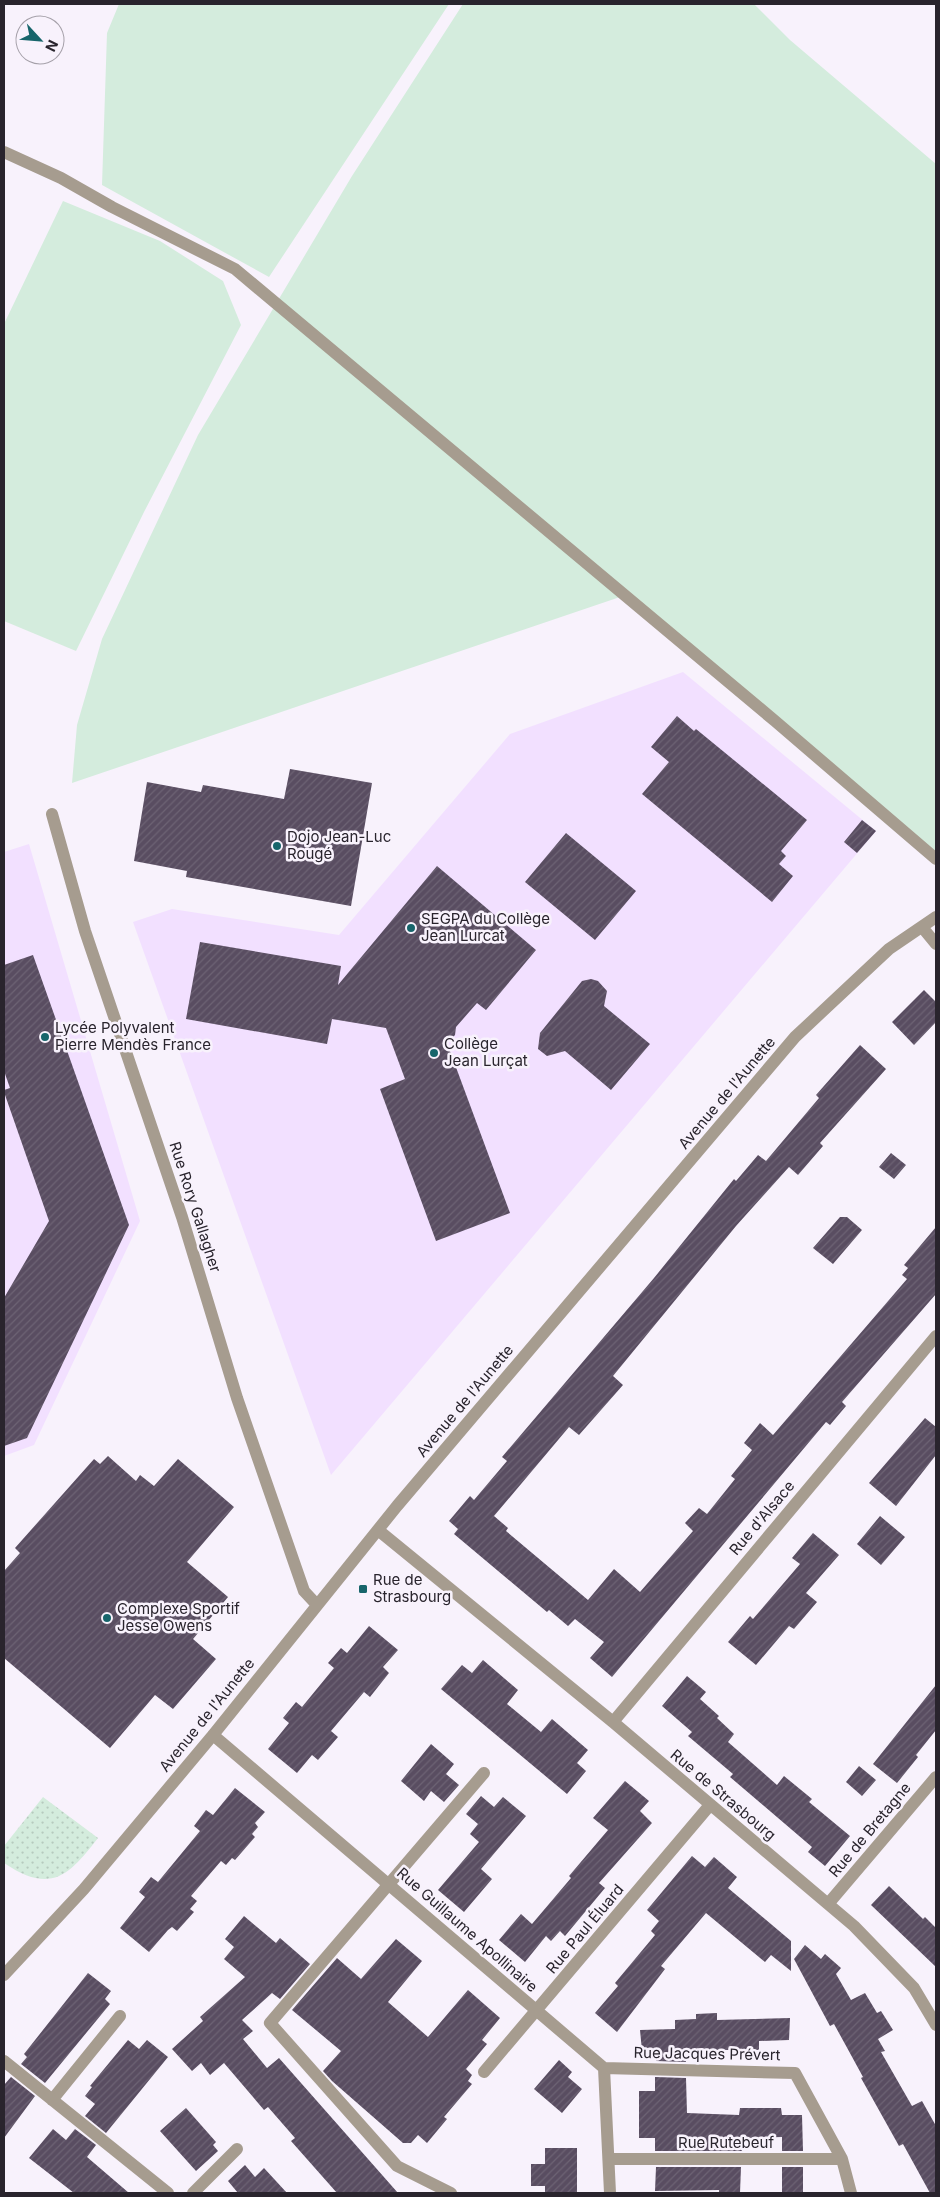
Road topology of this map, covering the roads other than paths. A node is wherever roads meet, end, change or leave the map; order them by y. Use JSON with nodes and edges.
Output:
{"nodes":[{"id":1,"x":4,"y":152,"type":"edge"},
{"id":2,"x":52,"y":814,"type":"dead end"},
{"id":3,"x":936,"y":859,"type":"edge"},
{"id":4,"x":936,"y":917,"type":"edge"},
{"id":5,"x":922,"y":927,"type":"junction"},
{"id":6,"x":936,"y":944,"type":"edge"},
{"id":7,"x":936,"y":1336,"type":"edge"},
{"id":8,"x":378,"y":1530,"type":"junction"},
{"id":9,"x":317,"y":1605,"type":"junction"},
{"id":10,"x":613,"y":1722,"type":"junction"},
{"id":11,"x":213,"y":1735,"type":"junction"},
{"id":12,"x":484,"y":1773,"type":"dead end"},
{"id":13,"x":936,"y":1777,"type":"edge"},
{"id":14,"x":710,"y":1805,"type":"junction"},
{"id":15,"x":389,"y":1884,"type":"junction"},
{"id":16,"x":828,"y":1904,"type":"junction"},
{"id":17,"x":4,"y":1975,"type":"edge"},
{"id":18,"x":536,"y":2012,"type":"junction"},
{"id":19,"x":120,"y":2016,"type":"dead end"},
{"id":20,"x":936,"y":2025,"type":"edge"},
{"id":21,"x":4,"y":2061,"type":"edge"},
{"id":22,"x":604,"y":2068,"type":"junction"},
{"id":23,"x":484,"y":2072,"type":"dead end"},
{"id":24,"x":52,"y":2100,"type":"junction"},
{"id":25,"x":237,"y":2149,"type":"dead end"},
{"id":26,"x":610,"y":2159,"type":"junction"},
{"id":27,"x":842,"y":2159,"type":"junction"},
{"id":28,"x":168,"y":2193,"type":"edge"},
{"id":29,"x":192,"y":2193,"type":"edge"},
{"id":30,"x":451,"y":2193,"type":"edge"},
{"id":31,"x":610,"y":2193,"type":"edge"},
{"id":32,"x":851,"y":2193,"type":"edge"}],
"edges":[{"from":1,"to":3,"type":"street"},
{"from":2,"to":9,"type":"street","name":"Rue Rory Gallagher"},
{"from":4,"to":5,"type":"street","name":"Avenue de l'Aunette"},
{"from":5,"to":6,"type":"street"},
{"from":5,"to":8,"type":"street","name":"Avenue de l'Aunette"},
{"from":7,"to":10,"type":"street","name":"Rue d'Alsace"},
{"from":8,"to":9,"type":"street","name":"Avenue de l'Aunette"},
{"from":8,"to":10,"type":"street","name":"Rue de Strasbourg"},
{"from":9,"to":11,"type":"street","name":"Avenue de l'Aunette"},
{"from":10,"to":14,"type":"street","name":"Rue de Strasbourg"},
{"from":11,"to":15,"type":"street","name":"Rue Guillaume Apollinaire"},
{"from":11,"to":17,"type":"street","name":"Avenue de l'Aunette"},
{"from":12,"to":15,"type":"street"},
{"from":13,"to":16,"type":"street","name":"Rue de Bretagne"},
{"from":14,"to":16,"type":"street","name":"Rue de Strasbourg"},
{"from":14,"to":18,"type":"street","name":"Rue Paul Éluard"},
{"from":15,"to":18,"type":"street","name":"Rue Guillaume Apollinaire"},
{"from":15,"to":30,"type":"street"},
{"from":16,"to":20,"type":"street","name":"Rue de Strasbourg"},
{"from":18,"to":22,"type":"street","name":"Rue Guillaume Apollinaire"},
{"from":18,"to":23,"type":"street","name":"Rue Paul Éluard"},
{"from":19,"to":24,"type":"street"},
{"from":21,"to":24,"type":"street"},
{"from":22,"to":26,"type":"street"},
{"from":22,"to":27,"type":"street","name":"Rue Jacques Prévert"},
{"from":24,"to":28,"type":"street"},
{"from":25,"to":29,"type":"street"},
{"from":26,"to":27,"type":"street","name":"Rue Rutebeuf"},
{"from":26,"to":31,"type":"street"},
{"from":27,"to":32,"type":"street","name":"Rue Jacques Prévert"}]}
